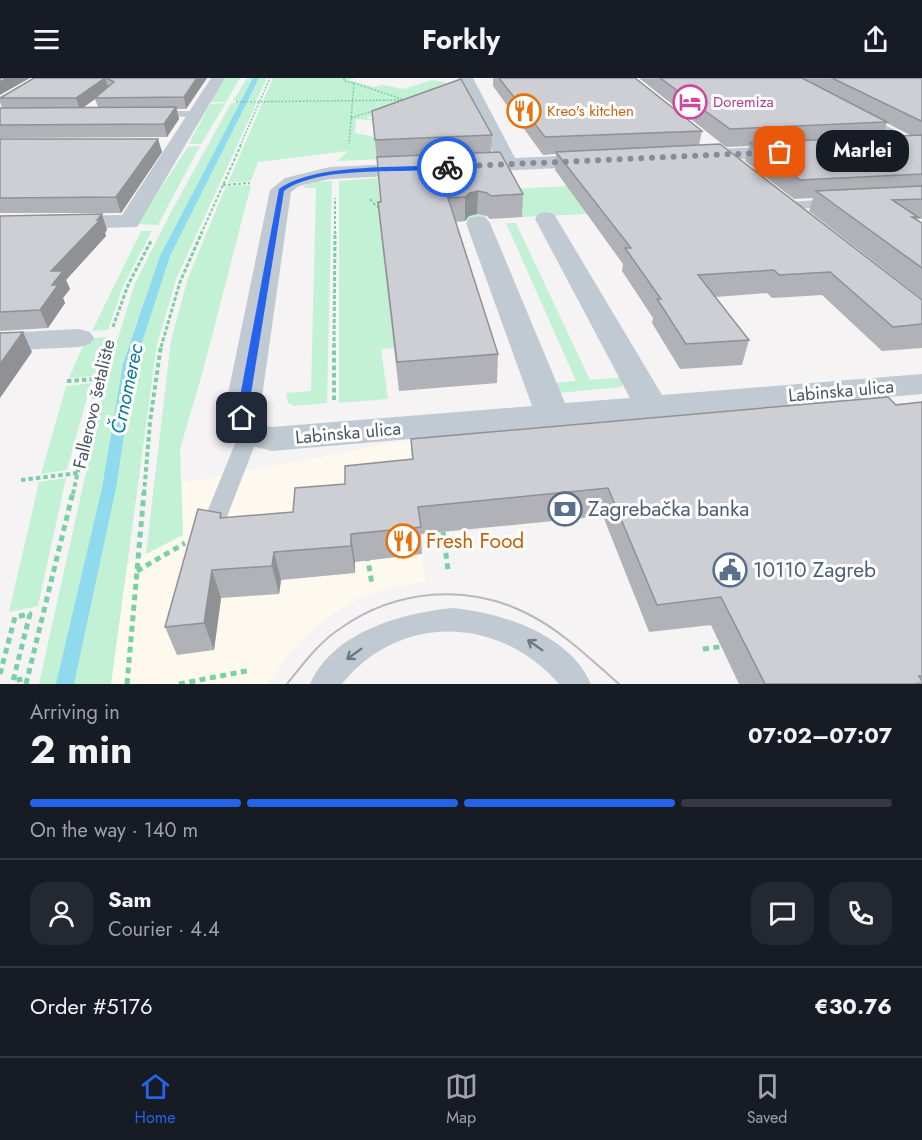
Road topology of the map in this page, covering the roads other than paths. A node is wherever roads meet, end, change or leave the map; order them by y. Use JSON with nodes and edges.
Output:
{"nodes":[{"id":1,"x":218,"y":78,"type":"edge"},
{"id":2,"x":783,"y":78,"type":"edge"},
{"id":3,"x":472,"y":79,"type":"edge"},
{"id":4,"x":139,"y":114,"type":"edge"},
{"id":5,"x":195,"y":114,"type":"junction"},
{"id":6,"x":695,"y":134,"type":"edge"},
{"id":7,"x":158,"y":144,"type":"edge"},
{"id":8,"x":181,"y":144,"type":"junction"},
{"id":9,"x":877,"y":147,"type":"edge"},
{"id":10,"x":919,"y":147,"type":"edge"},
{"id":11,"x":806,"y":151,"type":"edge"},
{"id":12,"x":720,"y":155,"type":"junction"},
{"id":13,"x":670,"y":157,"type":"edge"},
{"id":14,"x":624,"y":159,"type":"edge"},
{"id":15,"x":508,"y":164,"type":"junction"},
{"id":16,"x":744,"y":174,"type":"edge"},
{"id":17,"x":777,"y":200,"type":"joint"},
{"id":18,"x":842,"y":203,"type":"edge"},
{"id":19,"x":546,"y":219,"type":"dead end"},
{"id":20,"x":478,"y":223,"type":"dead end"},
{"id":21,"x":0,"y":224,"type":"edge"},
{"id":22,"x":812,"y":228,"type":"edge"},
{"id":23,"x":79,"y":338,"type":"dead end"},
{"id":24,"x":0,"y":342,"type":"edge"},
{"id":25,"x":922,"y":384,"type":"edge"},
{"id":26,"x":652,"y":407,"type":"junction"},
{"id":27,"x":553,"y":415,"type":"junction"},
{"id":28,"x":249,"y":434,"type":"junction"},
{"id":29,"x":212,"y":527,"type":"edge"},
{"id":30,"x":324,"y":684,"type":"edge"},
{"id":31,"x":577,"y":684,"type":"edge"}],
"edges":[{"from":1,"to":5,"type":"street"},
{"from":2,"to":10,"type":"street"},
{"from":3,"to":15,"type":"street"},
{"from":4,"to":5,"type":"lane"},
{"from":5,"to":8,"type":"street"},
{"from":6,"to":12,"type":"street"},
{"from":7,"to":8,"type":"street"},
{"from":8,"to":21,"type":"street"},
{"from":9,"to":10,"type":"street"},
{"from":11,"to":12,"type":"street"},
{"from":12,"to":13,"type":"street"},
{"from":12,"to":16,"type":"street"},
{"from":14,"to":15,"type":"street"},
{"from":15,"to":28,"type":"street"},
{"from":17,"to":18,"type":"lane"},
{"from":17,"to":22,"type":"street"},
{"from":19,"to":26,"type":"street"},
{"from":20,"to":27,"type":"street"},
{"from":23,"to":24,"type":"street"},
{"from":25,"to":26,"type":"street","name":"Labinska ulica"},
{"from":26,"to":27,"type":"street","name":"Labinska ulica"},
{"from":27,"to":28,"type":"street","name":"Labinska ulica"},
{"from":28,"to":29,"type":"lane"},
{"from":31,"to":30,"type":"lane","one_way":true}]}
